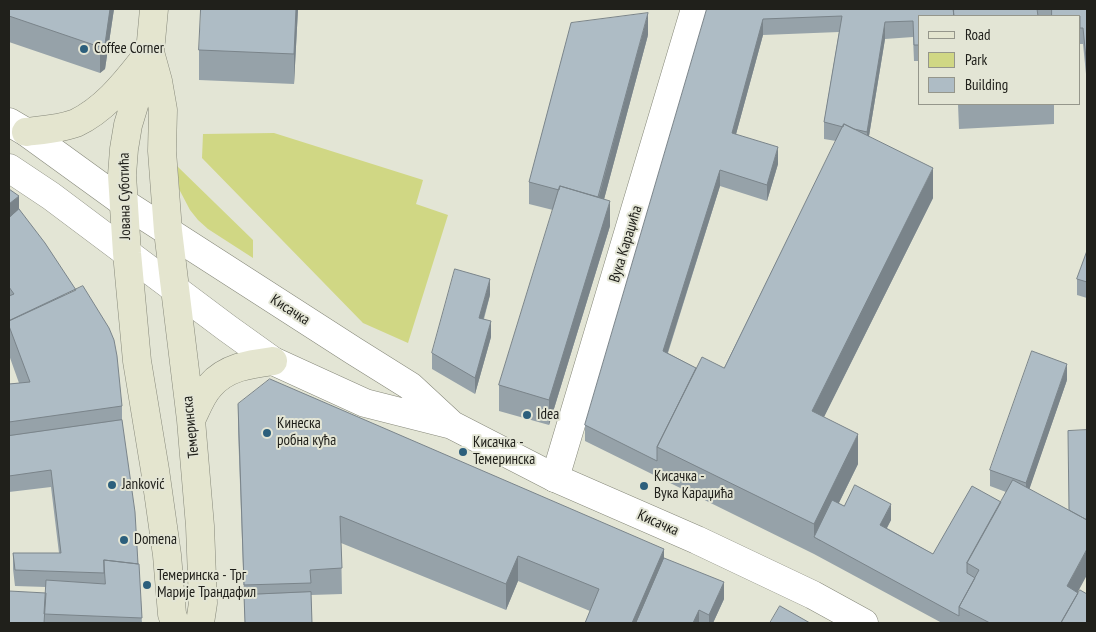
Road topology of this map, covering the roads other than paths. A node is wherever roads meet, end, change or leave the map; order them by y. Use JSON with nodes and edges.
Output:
{"nodes":[{"id":1,"x":154,"y":9,"type":"edge"},
{"id":2,"x":696,"y":9,"type":"edge"},
{"id":3,"x":150,"y":52,"type":"junction"},
{"id":4,"x":17,"y":127,"type":"edge"},
{"id":5,"x":9,"y":168,"type":"edge"},
{"id":6,"x":124,"y":203,"type":"junction"},
{"id":7,"x":168,"y":231,"type":"junction"},
{"id":8,"x":126,"y":253,"type":"junction"},
{"id":9,"x":175,"y":290,"type":"junction"},
{"id":10,"x":273,"y":361,"type":"junction"},
{"id":11,"x":191,"y":420,"type":"junction"},
{"id":12,"x":452,"y":425,"type":"junction"},
{"id":13,"x":556,"y":478,"type":"junction"},
{"id":14,"x":175,"y":623,"type":"edge"},
{"id":15,"x":200,"y":623,"type":"edge"},
{"id":16,"x":864,"y":623,"type":"edge"}],
"edges":[{"from":1,"to":3,"type":"main road","name":"Јована Суботића"},
{"from":2,"to":13,"type":"street","name":"Вука Караџића"},
{"from":3,"to":4,"type":"main road"},
{"from":3,"to":6,"type":"main road","name":"Јована Суботића"},
{"from":3,"to":7,"type":"main road","name":"Јована Суботића"},
{"from":4,"to":6,"type":"street","name":"Кисачка"},
{"from":5,"to":8,"type":"street","name":"Кисачка"},
{"from":6,"to":7,"type":"street","name":"Кисачка"},
{"from":6,"to":8,"type":"main road","name":"Јована Суботића"},
{"from":7,"to":9,"type":"main road","name":"Темеринска"},
{"from":7,"to":12,"type":"street","name":"Кисачка"},
{"from":8,"to":9,"type":"street","name":"Кисачка"},
{"from":8,"to":14,"type":"main road"},
{"from":9,"to":10,"type":"street","name":"Кисачка"},
{"from":9,"to":11,"type":"main road","name":"Темеринска"},
{"from":10,"to":11,"type":"main road"},
{"from":10,"to":12,"type":"street","name":"Кисачка"},
{"from":11,"to":15,"type":"main road","name":"Темеринска"},
{"from":12,"to":13,"type":"street","name":"Кисачка"},
{"from":13,"to":16,"type":"street","name":"Кисачка"}]}
